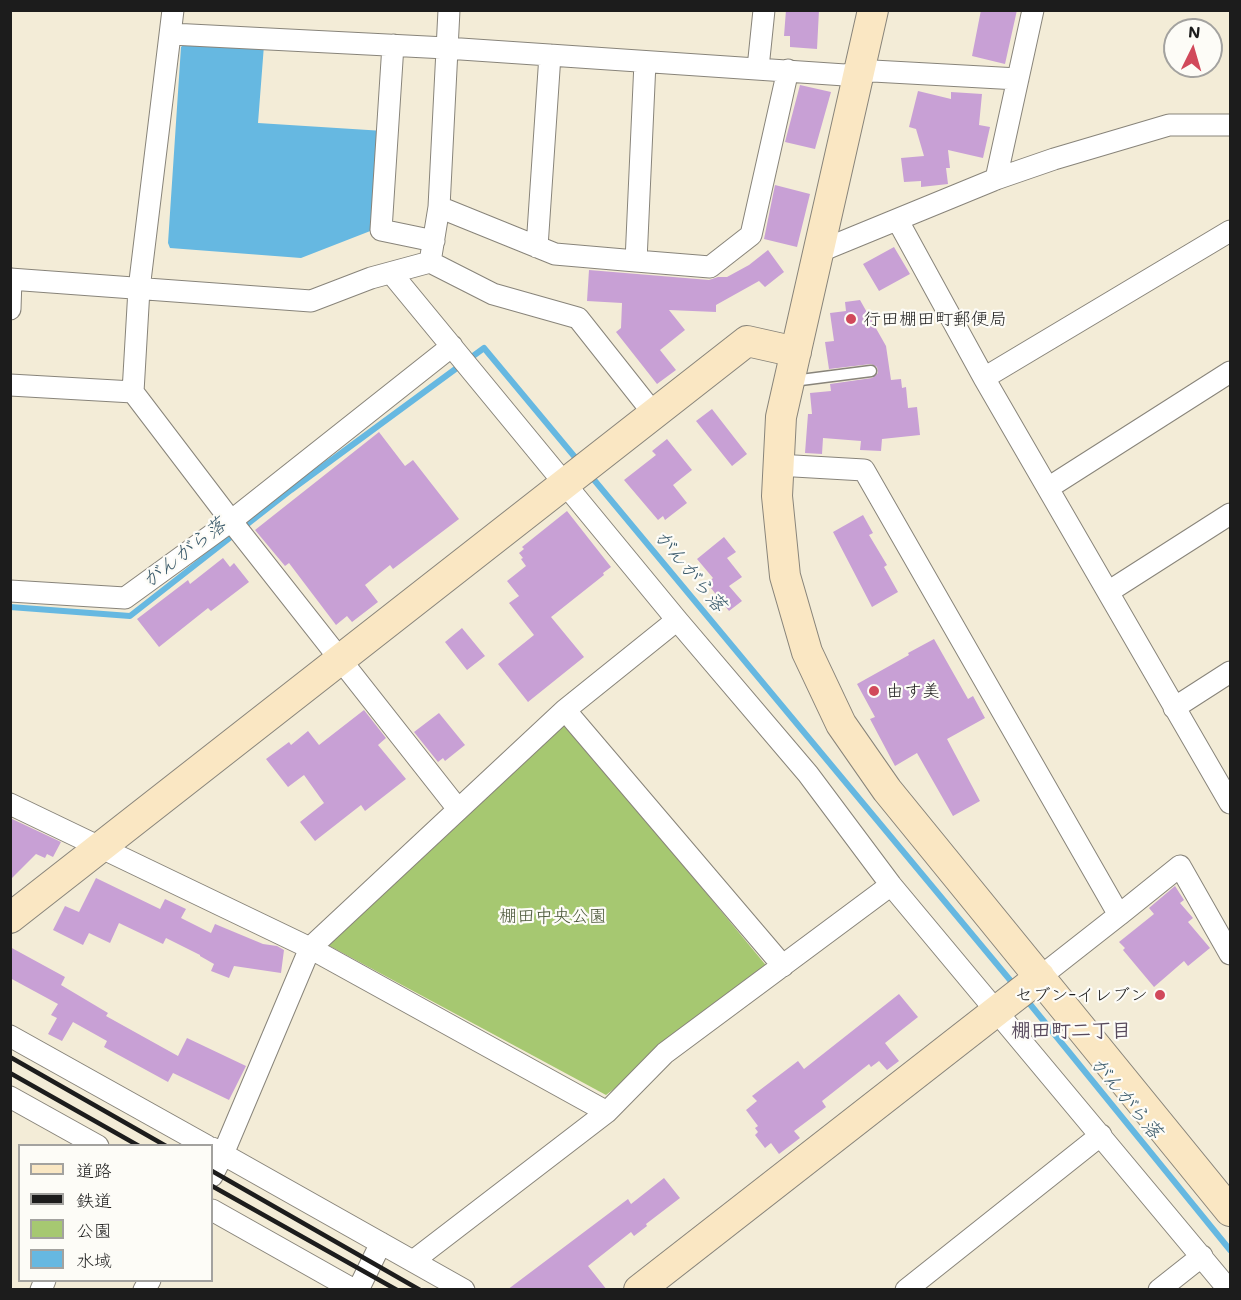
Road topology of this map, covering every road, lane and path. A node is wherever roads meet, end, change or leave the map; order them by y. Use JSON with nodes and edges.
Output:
{"nodes":[{"id":1,"x":173,"y":10,"type":"edge"},
{"id":2,"x":449,"y":10,"type":"edge"},
{"id":3,"x":764,"y":10,"type":"edge"},
{"id":4,"x":873,"y":10,"type":"edge"},
{"id":5,"x":1033,"y":10,"type":"edge"},
{"id":6,"x":171,"y":34,"type":"junction"},
{"id":7,"x":393,"y":45,"type":"junction"},
{"id":8,"x":446,"y":48,"type":"junction"},
{"id":9,"x":550,"y":55,"type":"junction"},
{"id":10,"x":645,"y":62,"type":"junction"},
{"id":11,"x":758,"y":68,"type":"junction"},
{"id":12,"x":788,"y":70,"type":"junction"},
{"id":13,"x":859,"y":73,"type":"junction"},
{"id":14,"x":1018,"y":79,"type":"junction"},
{"id":15,"x":1230,"y":125,"type":"edge"},
{"id":16,"x":996,"y":179,"type":"junction"},
{"id":17,"x":439,"y":207,"type":"junction"},
{"id":18,"x":898,"y":221,"type":"junction"},
{"id":19,"x":1230,"y":231,"type":"edge"},
{"id":20,"x":537,"y":247,"type":"junction"},
{"id":21,"x":432,"y":251,"type":"junction"},
{"id":22,"x":818,"y":252,"type":"junction"},
{"id":23,"x":636,"y":261,"type":"junction"},
{"id":24,"x":392,"y":274,"type":"junction"},
{"id":25,"x":11,"y":279,"type":"edge"},
{"id":26,"x":139,"y":289,"type":"junction"},
{"id":27,"x":10,"y":309,"type":"edge"},
{"id":28,"x":452,"y":346,"type":"junction"},
{"id":29,"x":792,"y":368,"type":"junction"},
{"id":30,"x":872,"y":371,"type":"dead end"},
{"id":31,"x":1230,"y":372,"type":"edge"},
{"id":32,"x":984,"y":378,"type":"junction"},
{"id":33,"x":10,"y":385,"type":"edge"},
{"id":34,"x":134,"y":392,"type":"junction"},
{"id":35,"x":654,"y":414,"type":"junction"},
{"id":36,"x":777,"y":465,"type":"junction"},
{"id":37,"x":577,"y":474,"type":"junction"},
{"id":38,"x":1048,"y":488,"type":"junction"},
{"id":39,"x":1230,"y":514,"type":"edge"},
{"id":40,"x":231,"y":521,"type":"junction"},
{"id":41,"x":10,"y":591,"type":"edge"},
{"id":42,"x":1108,"y":592,"type":"junction"},
{"id":43,"x":677,"y":620,"type":"junction"},
{"id":44,"x":341,"y":660,"type":"junction"},
{"id":45,"x":1230,"y":672,"type":"edge"},
{"id":46,"x":1174,"y":708,"type":"junction"},
{"id":47,"x":565,"y":710,"type":"junction"},
{"id":48,"x":1230,"y":803,"type":"edge"},
{"id":49,"x":10,"y":804,"type":"edge"},
{"id":50,"x":458,"y":809,"type":"junction"},
{"id":51,"x":101,"y":847,"type":"junction"},
{"id":52,"x":891,"y":885,"type":"junction"},
{"id":53,"x":1119,"y":915,"type":"junction"},
{"id":54,"x":10,"y":918,"type":"edge"},
{"id":55,"x":310,"y":948,"type":"junction"},
{"id":56,"x":1230,"y":954,"type":"edge"},
{"id":57,"x":783,"y":966,"type":"junction"},
{"id":58,"x":1040,"y":976,"type":"junction"},
{"id":59,"x":995,"y":1011,"type":"junction"},
{"id":60,"x":10,"y":1036,"type":"edge"},
{"id":61,"x":16,"y":1106,"type":"edge"},
{"id":62,"x":607,"y":1112,"type":"junction"},
{"id":63,"x":1101,"y":1136,"type":"junction"},
{"id":64,"x":94,"y":1144,"type":"edge"},
{"id":65,"x":205,"y":1144,"type":"edge"},
{"id":66,"x":214,"y":1149,"type":"edge"},
{"id":67,"x":213,"y":1211,"type":"edge"},
{"id":68,"x":1230,"y":1211,"type":"edge"},
{"id":69,"x":381,"y":1243,"type":"junction"},
{"id":70,"x":1202,"y":1256,"type":"junction"},
{"id":71,"x":413,"y":1261,"type":"junction"},
{"id":72,"x":356,"y":1290,"type":"edge"},
{"id":73,"x":464,"y":1290,"type":"edge"},
{"id":74,"x":639,"y":1290,"type":"edge"},
{"id":75,"x":906,"y":1290,"type":"edge"},
{"id":76,"x":1160,"y":1290,"type":"edge"},
{"id":77,"x":1229,"y":1290,"type":"edge"}],
"edges":[{"from":1,"to":6,"type":"street"},
{"from":2,"to":8,"type":"street"},
{"from":3,"to":11,"type":"street"},
{"from":4,"to":13,"type":"street"},
{"from":5,"to":14,"type":"street"},
{"from":6,"to":7,"type":"street"},
{"from":6,"to":26,"type":"street"},
{"from":7,"to":8,"type":"street"},
{"from":7,"to":21,"type":"street"},
{"from":8,"to":9,"type":"street"},
{"from":8,"to":17,"type":"street"},
{"from":9,"to":10,"type":"street"},
{"from":9,"to":20,"type":"street"},
{"from":10,"to":11,"type":"street"},
{"from":10,"to":23,"type":"street"},
{"from":11,"to":12,"type":"street"},
{"from":12,"to":13,"type":"street"},
{"from":12,"to":23,"type":"street"},
{"from":13,"to":14,"type":"street"},
{"from":13,"to":22,"type":"street"},
{"from":14,"to":16,"type":"street"},
{"from":15,"to":16,"type":"street"},
{"from":16,"to":18,"type":"street"},
{"from":17,"to":20,"type":"street"},
{"from":17,"to":21,"type":"street"},
{"from":18,"to":22,"type":"street"},
{"from":18,"to":32,"type":"street"},
{"from":19,"to":32,"type":"street"},
{"from":20,"to":23,"type":"street"},
{"from":21,"to":24,"type":"street"},
{"from":21,"to":35,"type":"street"},
{"from":22,"to":29,"type":"street"},
{"from":24,"to":26,"type":"street"},
{"from":24,"to":28,"type":"street"},
{"from":25,"to":26,"type":"street"},
{"from":25,"to":27,"type":"street"},
{"from":26,"to":34,"type":"street"},
{"from":28,"to":37,"type":"street"},
{"from":28,"to":40,"type":"street"},
{"from":29,"to":30,"type":"lane"},
{"from":29,"to":35,"type":"street"},
{"from":29,"to":36,"type":"street"},
{"from":31,"to":38,"type":"street"},
{"from":32,"to":38,"type":"street"},
{"from":33,"to":34,"type":"street"},
{"from":34,"to":40,"type":"street"},
{"from":35,"to":37,"type":"street"},
{"from":36,"to":53,"type":"street"},
{"from":36,"to":58,"type":"street"},
{"from":37,"to":43,"type":"street"},
{"from":37,"to":44,"type":"street"},
{"from":38,"to":42,"type":"street"},
{"from":39,"to":42,"type":"street"},
{"from":40,"to":41,"type":"street"},
{"from":40,"to":44,"type":"street"},
{"from":42,"to":46,"type":"street"},
{"from":43,"to":47,"type":"street"},
{"from":43,"to":52,"type":"street"},
{"from":44,"to":50,"type":"street"},
{"from":44,"to":51,"type":"street"},
{"from":45,"to":46,"type":"street"},
{"from":46,"to":48,"type":"street"},
{"from":47,"to":50,"type":"street"},
{"from":47,"to":57,"type":"street"},
{"from":49,"to":51,"type":"street"},
{"from":50,"to":55,"type":"street"},
{"from":51,"to":54,"type":"street"},
{"from":51,"to":55,"type":"street"},
{"from":52,"to":57,"type":"street"},
{"from":52,"to":59,"type":"street"},
{"from":53,"to":56,"type":"street"},
{"from":53,"to":58,"type":"street"},
{"from":55,"to":62,"type":"street"},
{"from":55,"to":66,"type":"street"},
{"from":57,"to":62,"type":"street"},
{"from":58,"to":59,"type":"street"},
{"from":58,"to":68,"type":"street"},
{"from":59,"to":63,"type":"street"},
{"from":59,"to":74,"type":"street"},
{"from":60,"to":65,"type":"street"},
{"from":61,"to":64,"type":"street"},
{"from":62,"to":71,"type":"street"},
{"from":63,"to":70,"type":"street"},
{"from":63,"to":75,"type":"street"},
{"from":66,"to":69,"type":"street"},
{"from":67,"to":72,"type":"street"},
{"from":69,"to":71,"type":"street"},
{"from":69,"to":72,"type":"street"},
{"from":70,"to":76,"type":"street"},
{"from":70,"to":77,"type":"street"},
{"from":71,"to":73,"type":"street"}]}
